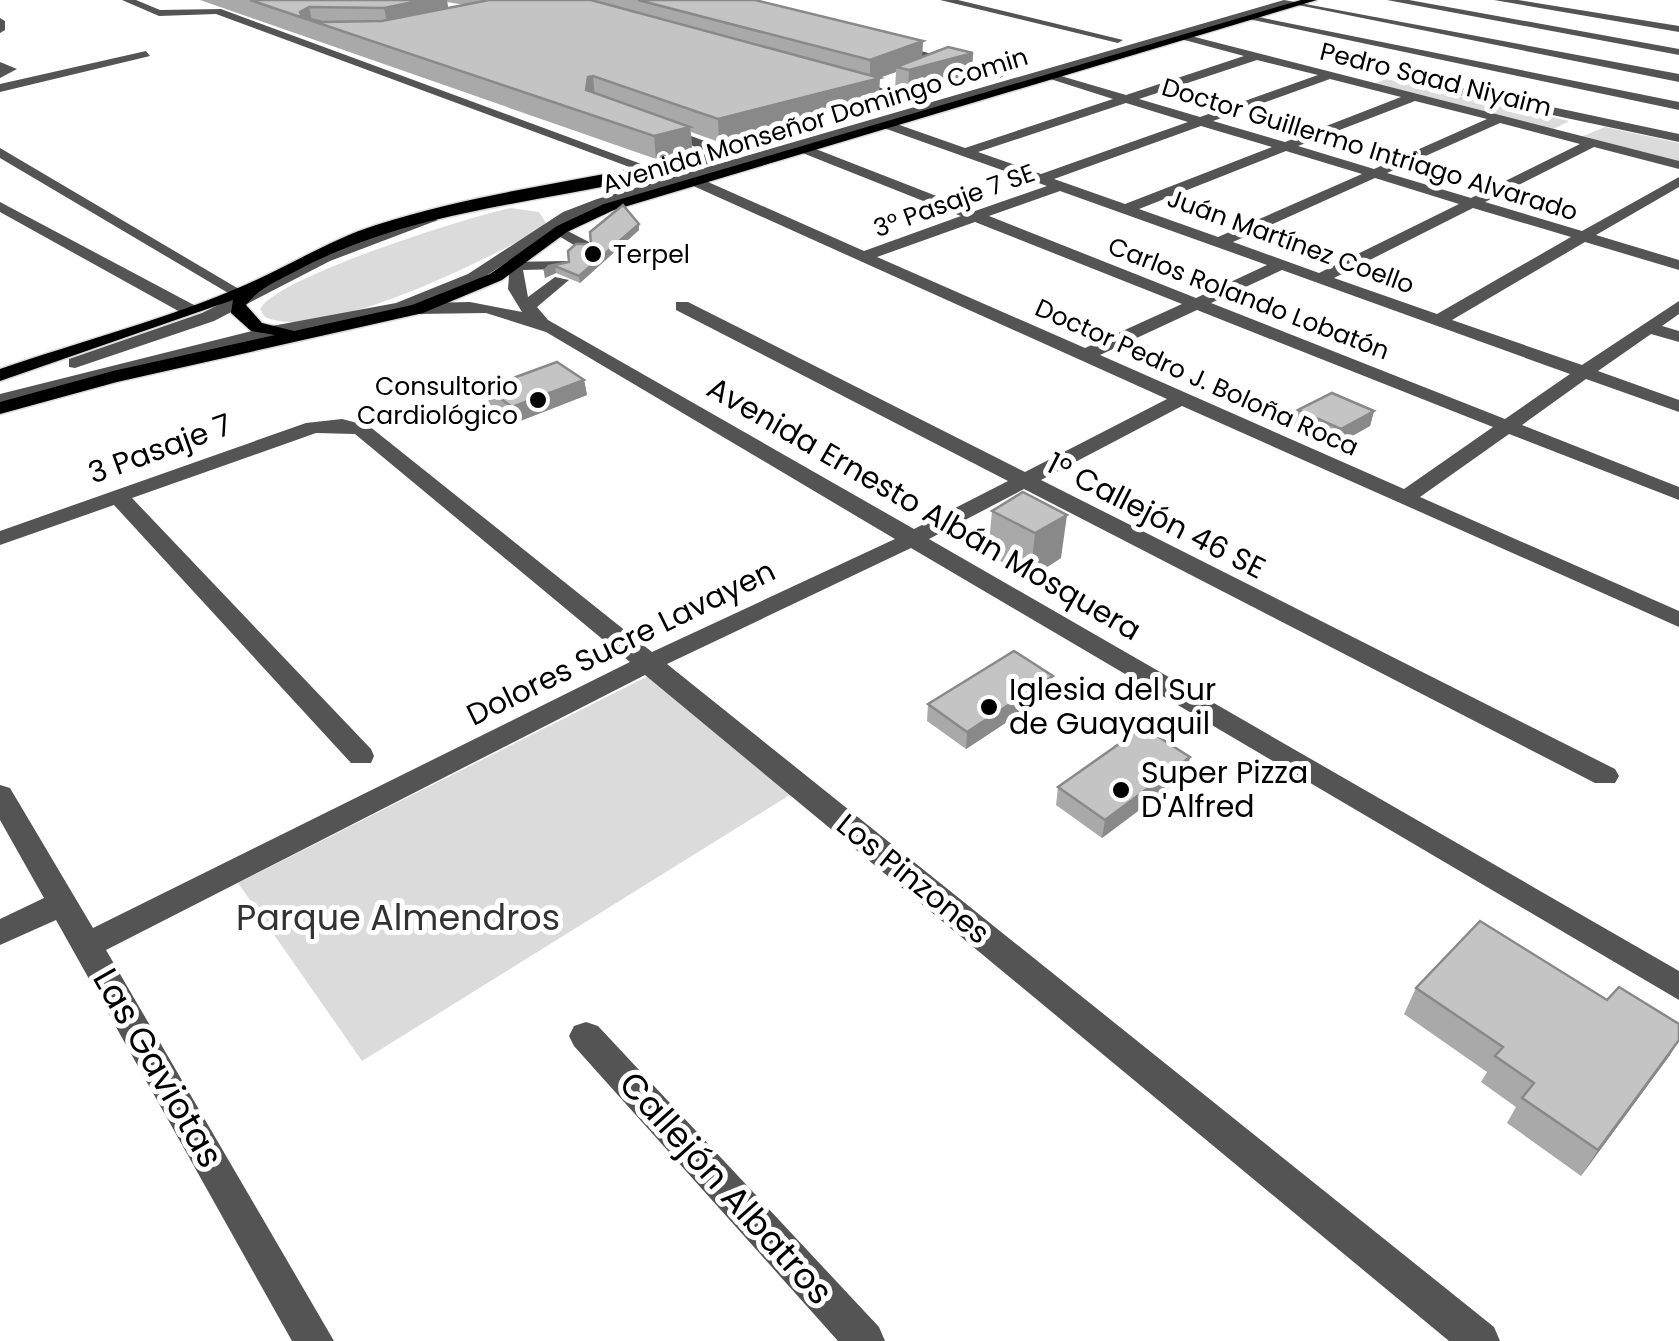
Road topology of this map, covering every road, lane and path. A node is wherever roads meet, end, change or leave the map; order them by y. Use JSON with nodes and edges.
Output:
{"nodes":[{"id":1,"x":127,"y":0,"type":"edge"},
{"id":2,"x":214,"y":0,"type":"edge"},
{"id":3,"x":945,"y":0,"type":"edge"},
{"id":4,"x":1261,"y":0,"type":"edge"},
{"id":5,"x":1278,"y":0,"type":"edge"},
{"id":6,"x":1392,"y":0,"type":"edge"},
{"id":7,"x":1499,"y":0,"type":"edge"},
{"id":8,"x":1302,"y":1,"type":"edge"},
{"id":9,"x":1524,"y":5,"type":"junction"},
{"id":10,"x":1679,"y":17,"type":"edge"},
{"id":11,"x":1249,"y":18,"type":"junction"},
{"id":12,"x":1494,"y":18,"type":"junction"},
{"id":13,"x":0,"y":21,"type":"edge"},
{"id":14,"x":1662,"y":26,"type":"junction"},
{"id":15,"x":1679,"y":29,"type":"edge"},
{"id":16,"x":0,"y":30,"type":"edge"},
{"id":17,"x":1457,"y":35,"type":"junction"},
{"id":18,"x":324,"y":36,"type":"edge"},
{"id":19,"x":1188,"y":36,"type":"junction"},
{"id":20,"x":1118,"y":40,"type":"junction"},
{"id":21,"x":870,"y":42,"type":"edge"},
{"id":22,"x":1679,"y":52,"type":"edge"},
{"id":23,"x":1262,"y":53,"type":"junction"},
{"id":24,"x":1418,"y":53,"type":"junction"},
{"id":25,"x":146,"y":54,"type":"dead end"},
{"id":26,"x":948,"y":60,"type":"junction"},
{"id":27,"x":1403,"y":60,"type":"dead end"},
{"id":28,"x":1679,"y":63,"type":"edge"},
{"id":29,"x":0,"y":65,"type":"edge"},
{"id":30,"x":917,"y":72,"type":"edge"},
{"id":31,"x":1373,"y":73,"type":"junction"},
{"id":32,"x":0,"y":74,"type":"edge"},
{"id":33,"x":1000,"y":74,"type":"junction"},
{"id":34,"x":1660,"y":74,"type":"junction"},
{"id":35,"x":1330,"y":75,"type":"junction"},
{"id":36,"x":1048,"y":76,"type":"junction"},
{"id":37,"x":1679,"y":78,"type":"edge"},
{"id":38,"x":836,"y":80,"type":"edge"},
{"id":39,"x":1354,"y":82,"type":"junction"},
{"id":40,"x":887,"y":83,"type":"edge"},
{"id":41,"x":0,"y":88,"type":"edge"},
{"id":42,"x":872,"y":89,"type":"junction"},
{"id":43,"x":1626,"y":95,"type":"junction"},
{"id":44,"x":1412,"y":96,"type":"junction"},
{"id":45,"x":1126,"y":99,"type":"junction"},
{"id":46,"x":910,"y":100,"type":"junction"},
{"id":47,"x":1679,"y":106,"type":"edge"},
{"id":48,"x":1498,"y":119,"type":"junction"},
{"id":49,"x":1588,"y":119,"type":"junction"},
{"id":50,"x":1201,"y":122,"type":"junction"},
{"id":51,"x":644,"y":123,"type":"edge"},
{"id":52,"x":886,"y":124,"type":"junction"},
{"id":53,"x":1562,"y":135,"type":"junction"},
{"id":54,"x":1679,"y":138,"type":"edge"},
{"id":55,"x":1592,"y":143,"type":"junction"},
{"id":56,"x":1284,"y":146,"type":"junction"},
{"id":57,"x":797,"y":147,"type":"junction"},
{"id":58,"x":0,"y":152,"type":"edge"},
{"id":59,"x":964,"y":152,"type":"junction"},
{"id":60,"x":727,"y":154,"type":"junction"},
{"id":61,"x":1679,"y":166,"type":"edge"},
{"id":62,"x":656,"y":172,"type":"junction"},
{"id":63,"x":1374,"y":174,"type":"junction"},
{"id":64,"x":1041,"y":179,"type":"junction"},
{"id":65,"x":694,"y":180,"type":"junction"},
{"id":66,"x":1679,"y":181,"type":"edge"},
{"id":67,"x":1060,"y":186,"type":"junction"},
{"id":68,"x":504,"y":198,"type":"junction"},
{"id":69,"x":528,"y":199,"type":"junction"},
{"id":70,"x":1472,"y":203,"type":"junction"},
{"id":71,"x":0,"y":206,"type":"edge"},
{"id":72,"x":1126,"y":209,"type":"junction"},
{"id":73,"x":974,"y":217,"type":"junction"},
{"id":74,"x":563,"y":225,"type":"junction"},
{"id":75,"x":1581,"y":236,"type":"junction"},
{"id":76,"x":1220,"y":242,"type":"junction"},
{"id":77,"x":584,"y":244,"type":"edge"},
{"id":78,"x":864,"y":256,"type":"junction"},
{"id":79,"x":1282,"y":264,"type":"junction"},
{"id":80,"x":516,"y":265,"type":"junction"},
{"id":81,"x":1679,"y":265,"type":"edge"},
{"id":82,"x":1322,"y":278,"type":"junction"},
{"id":83,"x":242,"y":295,"type":"junction"},
{"id":84,"x":1197,"y":304,"type":"junction"},
{"id":85,"x":682,"y":306,"type":"dead end"},
{"id":86,"x":1679,"y":306,"type":"edge"},
{"id":87,"x":526,"y":307,"type":"junction"},
{"id":88,"x":417,"y":308,"type":"junction"},
{"id":89,"x":188,"y":309,"type":"junction"},
{"id":90,"x":1440,"y":320,"type":"junction"},
{"id":91,"x":1648,"y":327,"type":"junction"},
{"id":92,"x":552,"y":328,"type":"junction"},
{"id":93,"x":272,"y":331,"type":"junction"},
{"id":94,"x":311,"y":332,"type":"junction"},
{"id":95,"x":1679,"y":338,"type":"edge"},
{"id":96,"x":1085,"y":355,"type":"junction"},
{"id":97,"x":1584,"y":372,"type":"junction"},
{"id":98,"x":0,"y":375,"type":"edge"},
{"id":99,"x":0,"y":387,"type":"edge"},
{"id":100,"x":1183,"y":398,"type":"junction"},
{"id":101,"x":0,"y":400,"type":"edge"},
{"id":102,"x":1679,"y":406,"type":"edge"},
{"id":103,"x":0,"y":408,"type":"edge"},
{"id":104,"x":342,"y":424,"type":"joint"},
{"id":105,"x":1507,"y":426,"type":"junction"},
{"id":106,"x":1022,"y":482,"type":"junction"},
{"id":107,"x":1679,"y":494,"type":"edge"},
{"id":108,"x":118,"y":496,"type":"junction"},
{"id":109,"x":1405,"y":498,"type":"junction"},
{"id":110,"x":0,"y":538,"type":"edge"},
{"id":111,"x":910,"y":540,"type":"junction"},
{"id":112,"x":1679,"y":620,"type":"edge"},
{"id":113,"x":648,"y":663,"type":"junction"},
{"id":114,"x":361,"y":756,"type":"dead end"},
{"id":115,"x":1605,"y":776,"type":"dead end"},
{"id":116,"x":0,"y":795,"type":"edge"},
{"id":117,"x":62,"y":903,"type":"junction"},
{"id":118,"x":0,"y":933,"type":"edge"},
{"id":119,"x":87,"y":946,"type":"junction"},
{"id":120,"x":1679,"y":987,"type":"edge"},
{"id":121,"x":586,"y":1036,"type":"dead end"},
{"id":122,"x":314,"y":1341,"type":"edge"},
{"id":123,"x":865,"y":1341,"type":"edge"},
{"id":124,"x":1480,"y":1341,"type":"edge"}],
"edges":[{"from":1,"to":62,"type":"street"},
{"from":2,"to":18,"type":"street"},
{"from":3,"to":20,"type":"street"},
{"from":4,"to":20,"type":"main road","name":"Avenida Monseñor Domingo Comin"},
{"from":5,"to":69,"type":"street","name":"Avenida Monseñor Domingo Comin"},
{"from":6,"to":12,"type":"street"},
{"from":7,"to":9,"type":"street"},
{"from":8,"to":11,"type":"main road","name":"Avenida Monseñor Domingo Comin"},
{"from":8,"to":17,"type":"street"},
{"from":8,"to":57,"type":"street","name":"Avenida Monseñor Domingo Comin"},
{"from":9,"to":12,"type":"street"},
{"from":9,"to":14,"type":"street"},
{"from":10,"to":14,"type":"street"},
{"from":11,"to":19,"type":"main road","name":"Avenida Monseñor Domingo Comin"},
{"from":11,"to":24,"type":"street"},
{"from":12,"to":17,"type":"street"},
{"from":12,"to":22,"type":"street"},
{"from":13,"to":16,"type":"street"},
{"from":14,"to":15,"type":"street"},
{"from":17,"to":24,"type":"street"},
{"from":17,"to":34,"type":"street"},
{"from":19,"to":23,"type":"street","name":"Pedro Saad Niyaim"},
{"from":19,"to":36,"type":"main road","name":"Avenida Monseñor Domingo Comin"},
{"from":20,"to":33,"type":"main road","name":"Avenida Monseñor Domingo Comin"},
{"from":21,"to":26,"type":"street"},
{"from":23,"to":31,"type":"street","name":"Pedro Saad Niyaim"},
{"from":23,"to":35,"type":"street","name":"Pedro Saad Niyaim"},
{"from":23,"to":45,"type":"street"},
{"from":24,"to":27,"type":"street"},
{"from":24,"to":43,"type":"street"},
{"from":25,"to":41,"type":"street"},
{"from":26,"to":30,"type":"street"},
{"from":26,"to":33,"type":"street"},
{"from":28,"to":34,"type":"street"},
{"from":29,"to":32,"type":"street"},
{"from":31,"to":39,"type":"street"},
{"from":31,"to":49,"type":"street","name":"Pedro Saad Niyaim"},
{"from":33,"to":46,"type":"main road","name":"Avenida Monseñor Domingo Comin"},
{"from":34,"to":37,"type":"street"},
{"from":34,"to":43,"type":"street"},
{"from":35,"to":39,"type":"street","name":"Pedro Saad Niyaim"},
{"from":35,"to":50,"type":"street"},
{"from":36,"to":45,"type":"street","name":"Doctor Guillermo Intriago Alvarado"},
{"from":36,"to":52,"type":"main road","name":"Avenida Monseñor Domingo Comin"},
{"from":38,"to":42,"type":"street"},
{"from":39,"to":44,"type":"street","name":"Pedro Saad Niyaim"},
{"from":40,"to":42,"type":"street"},
{"from":42,"to":46,"type":"street"},
{"from":43,"to":47,"type":"street"},
{"from":43,"to":49,"type":"street"},
{"from":44,"to":48,"type":"street","name":"Pedro Saad Niyaim"},
{"from":44,"to":56,"type":"street"},
{"from":45,"to":50,"type":"street","name":"Doctor Guillermo Intriago Alvarado"},
{"from":45,"to":59,"type":"street"},
{"from":46,"to":60,"type":"main road","name":"Avenida Monseñor Domingo Comin"},
{"from":48,"to":53,"type":"street","name":"Pedro Saad Niyaim"},
{"from":48,"to":63,"type":"street"},
{"from":49,"to":53,"type":"street"},
{"from":49,"to":54,"type":"street","name":"Pedro Saad Niyaim"},
{"from":50,"to":56,"type":"street","name":"Doctor Guillermo Intriago Alvarado"},
{"from":50,"to":64,"type":"street"},
{"from":51,"to":60,"type":"street"},
{"from":52,"to":57,"type":"main road","name":"Avenida Monseñor Domingo Comin"},
{"from":52,"to":59,"type":"street","name":"Juán Martínez Coello"},
{"from":53,"to":55,"type":"street","name":"Pedro Saad Niyaim"},
{"from":55,"to":61,"type":"street","name":"Pedro Saad Niyaim"},
{"from":55,"to":70,"type":"street"},
{"from":56,"to":63,"type":"street","name":"Doctor Guillermo Intriago Alvarado"},
{"from":56,"to":72,"type":"street"},
{"from":57,"to":65,"type":"main road","name":"Avenida Monseñor Domingo Comin"},
{"from":57,"to":73,"type":"street","name":"Carlos Rolando Lobatón"},
{"from":57,"to":74,"type":"street","name":"Avenida Monseñor Domingo Comin"},
{"from":58,"to":83,"type":"street"},
{"from":59,"to":64,"type":"street","name":"Juán Martínez Coello"},
{"from":60,"to":62,"type":"main road","name":"Avenida Monseñor Domingo Comin"},
{"from":62,"to":68,"type":"main road","name":"Avenida Monseñor Domingo Comin"},
{"from":63,"to":70,"type":"street","name":"Doctor Guillermo Intriago Alvarado"},
{"from":63,"to":76,"type":"street"},
{"from":64,"to":67,"type":"street","name":"Juán Martínez Coello"},
{"from":65,"to":74,"type":"main road","name":"Avenida Monseñor Domingo Comin"},
{"from":65,"to":78,"type":"street","name":"Doctor Pedro J. Boloña Roca"},
{"from":66,"to":75,"type":"street"},
{"from":67,"to":72,"type":"street","name":"Juán Martínez Coello"},
{"from":67,"to":73,"type":"street","name":"3° Pasaje 7 SE"},
{"from":68,"to":69,"type":"main road"},
{"from":68,"to":83,"type":"main road","name":"Avenida Monseñor Domingo Comin"},
{"from":69,"to":74,"type":"main road"},
{"from":69,"to":83,"type":"street","name":"Avenida Monseñor Domingo Comin"},
{"from":70,"to":75,"type":"street","name":"Doctor Guillermo Intriago Alvarado"},
{"from":70,"to":82,"type":"street"},
{"from":71,"to":89,"type":"street"},
{"from":72,"to":76,"type":"street","name":"Juán Martínez Coello"},
{"from":73,"to":78,"type":"street","name":"3° Pasaje 7 SE"},
{"from":73,"to":84,"type":"street","name":"Carlos Rolando Lobatón"},
{"from":74,"to":77,"type":"street"},
{"from":74,"to":80,"type":"main road","name":"Avenida Monseñor Domingo Comin"},
{"from":74,"to":93,"type":"street","name":"Avenida Monseñor Domingo Comin"},
{"from":75,"to":81,"type":"street","name":"Doctor Guillermo Intriago Alvarado"},
{"from":75,"to":90,"type":"street"},
{"from":76,"to":79,"type":"street","name":"Juán Martínez Coello"},
{"from":78,"to":96,"type":"street","name":"Doctor Pedro J. Boloña Roca"},
{"from":79,"to":82,"type":"street","name":"Juán Martínez Coello"},
{"from":79,"to":84,"type":"street"},
{"from":80,"to":87,"type":"street"},
{"from":80,"to":87,"type":"street"},
{"from":80,"to":88,"type":"main road","name":"Avenida Monseñor Domingo Comin"},
{"from":82,"to":90,"type":"street","name":"Juán Martínez Coello"},
{"from":83,"to":89,"type":"main road","name":"Avenida Monseñor Domingo Comin"},
{"from":83,"to":93,"type":"main road"},
{"from":83,"to":99,"type":"street","name":"Avenida Monseñor Domingo Comin"},
{"from":84,"to":96,"type":"street"},
{"from":84,"to":105,"type":"street","name":"Carlos Rolando Lobatón"},
{"from":85,"to":106,"type":"street","name":"1º Callejón 46 SE"},
{"from":86,"to":91,"type":"street"},
{"from":87,"to":92,"type":"street","name":"Avenida Ernesto Albán Mosquera"},
{"from":88,"to":92,"type":"street","name":"Avenida Ernesto Albán Mosquera"},
{"from":88,"to":94,"type":"main road","name":"Avenida Monseñor Domingo Comin"},
{"from":89,"to":98,"type":"main road","name":"Avenida Monseñor Domingo Comin"},
{"from":90,"to":97,"type":"street","name":"Juán Martínez Coello"},
{"from":91,"to":95,"type":"street"},
{"from":91,"to":97,"type":"street"},
{"from":92,"to":111,"type":"street","name":"Avenida Ernesto Albán Mosquera"},
{"from":93,"to":94,"type":"main road"},
{"from":93,"to":101,"type":"street","name":"Avenida Monseñor Domingo Comin"},
{"from":94,"to":103,"type":"main road","name":"Avenida Monseñor Domingo Comin"},
{"from":96,"to":100,"type":"street","name":"Doctor Pedro J. Boloña Roca"},
{"from":97,"to":102,"type":"street","name":"Juán Martínez Coello"},
{"from":97,"to":105,"type":"street"},
{"from":100,"to":106,"type":"street","name":"Dolores Sucre Lavayen"},
{"from":100,"to":109,"type":"street","name":"Doctor Pedro J. Boloña Roca"},
{"from":104,"to":108,"type":"street","name":"3 Pasaje 7"},
{"from":104,"to":113,"type":"street","name":"Los Pinzones"},
{"from":105,"to":107,"type":"street","name":"Carlos Rolando Lobatón"},
{"from":105,"to":109,"type":"street"},
{"from":106,"to":111,"type":"street","name":"Dolores Sucre Lavayen"},
{"from":106,"to":115,"type":"street","name":"1º Callejón 46 SE"},
{"from":108,"to":110,"type":"street","name":"3 Pasaje 7"},
{"from":108,"to":114,"type":"street"},
{"from":109,"to":112,"type":"street","name":"Doctor Pedro J. Boloña Roca"},
{"from":111,"to":113,"type":"street","name":"Dolores Sucre Lavayen"},
{"from":111,"to":120,"type":"street","name":"Avenida Ernesto Albán Mosquera"},
{"from":113,"to":119,"type":"street","name":"Dolores Sucre Lavayen"},
{"from":113,"to":124,"type":"street","name":"Los Pinzones"},
{"from":116,"to":117,"type":"street","name":"Las Gaviotas"},
{"from":117,"to":118,"type":"street"},
{"from":117,"to":119,"type":"street","name":"Las Gaviotas"},
{"from":119,"to":122,"type":"street","name":"Las Gaviotas"},
{"from":121,"to":123,"type":"street","name":"Callejón Albatros"}]}
